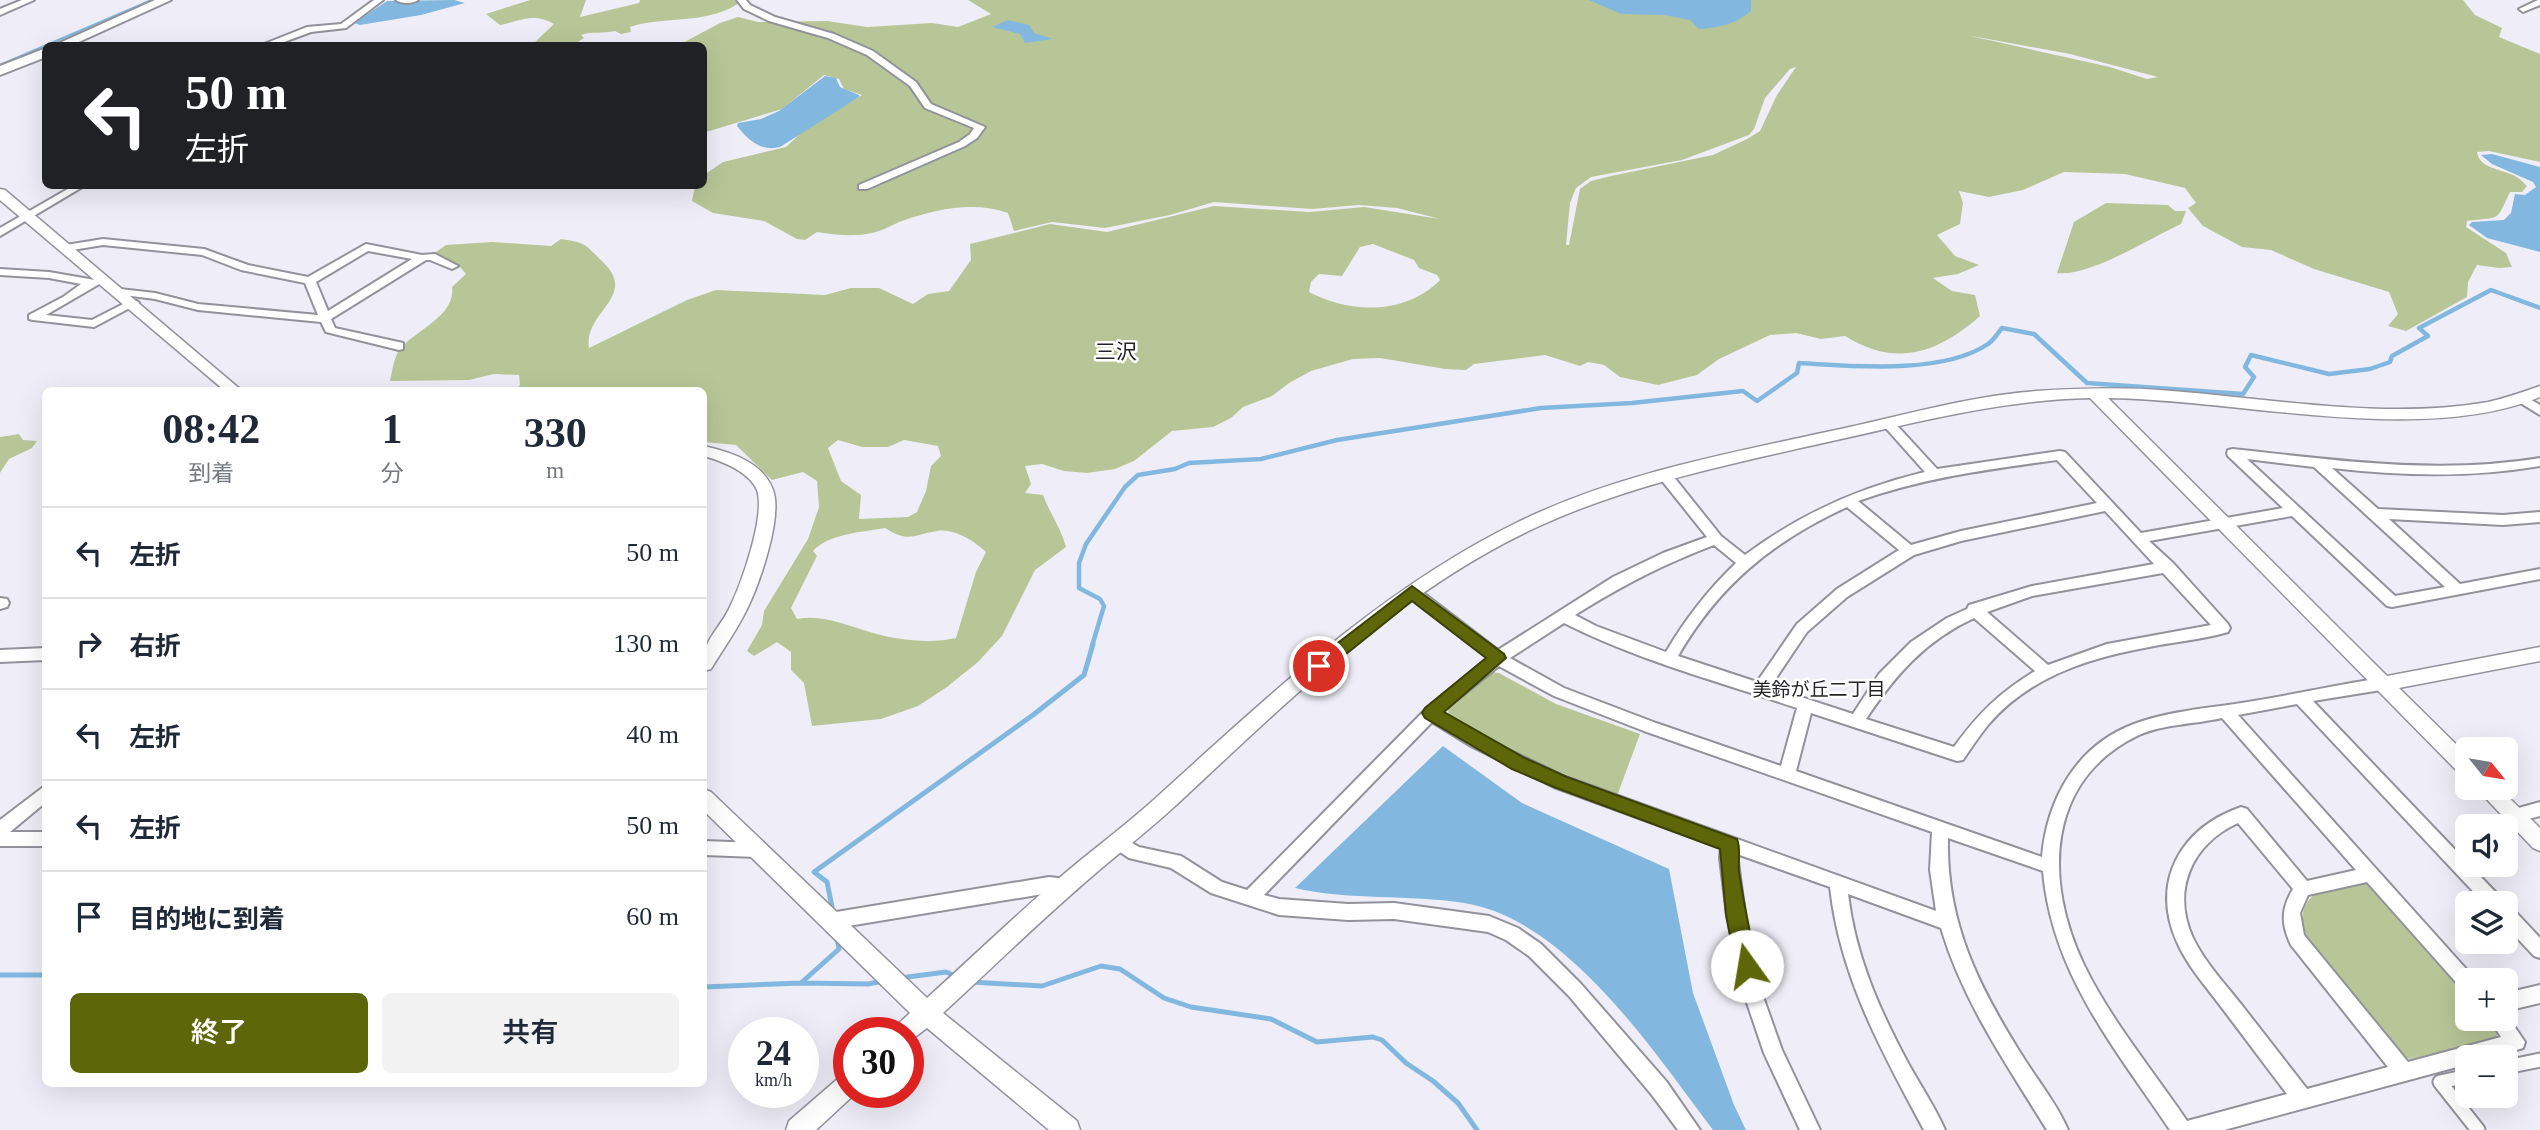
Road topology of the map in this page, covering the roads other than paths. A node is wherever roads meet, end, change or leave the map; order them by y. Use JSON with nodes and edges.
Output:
{"nodes":[{"id":1,"x":30,"y":0,"type":"edge"},
{"id":2,"x":165,"y":0,"type":"edge"},
{"id":3,"x":379,"y":0,"type":"edge"},
{"id":4,"x":400,"y":0,"type":"edge"},
{"id":5,"x":414,"y":0,"type":"edge"},
{"id":6,"x":741,"y":0,"type":"edge"},
{"id":7,"x":2540,"y":2,"type":"edge"},
{"id":8,"x":2523,"y":9,"type":"dead end"},
{"id":9,"x":0,"y":12,"type":"edge"},
{"id":10,"x":69,"y":42,"type":"edge"},
{"id":11,"x":274,"y":42,"type":"edge"},
{"id":12,"x":42,"y":53,"type":"edge"},
{"id":13,"x":0,"y":71,"type":"edge"},
{"id":14,"x":863,"y":187,"type":"dead end"},
{"id":15,"x":74,"y":189,"type":"edge"},
{"id":16,"x":0,"y":193,"type":"edge"},
{"id":17,"x":28,"y":217,"type":"junction"},
{"id":18,"x":0,"y":233,"type":"edge"},
{"id":19,"x":66,"y":248,"type":"junction"},
{"id":20,"x":422,"y":258,"type":"junction"},
{"id":21,"x":452,"y":266,"type":"dead end"},
{"id":22,"x":0,"y":272,"type":"edge"},
{"id":23,"x":310,"y":281,"type":"junction"},
{"id":24,"x":107,"y":282,"type":"junction"},
{"id":25,"x":89,"y":283,"type":"junction"},
{"id":26,"x":120,"y":292,"type":"junction"},
{"id":27,"x":133,"y":303,"type":"junction"},
{"id":28,"x":324,"y":320,"type":"junction"},
{"id":29,"x":399,"y":346,"type":"dead end"},
{"id":30,"x":230,"y":387,"type":"edge"},
{"id":31,"x":2540,"y":391,"type":"edge"},
{"id":32,"x":2095,"y":394,"type":"junction"},
{"id":33,"x":2523,"y":399,"type":"junction"},
{"id":34,"x":2540,"y":411,"type":"edge"},
{"id":35,"x":1888,"y":424,"type":"junction"},
{"id":36,"x":707,"y":452,"type":"edge"},
{"id":37,"x":2318,"y":462,"type":"junction"},
{"id":38,"x":2540,"y":462,"type":"edge"},
{"id":39,"x":1664,"y":474,"type":"junction"},
{"id":40,"x":1934,"y":474,"type":"junction"},
{"id":41,"x":1849,"y":501,"type":"junction"},
{"id":42,"x":2109,"y":505,"type":"junction"},
{"id":43,"x":2293,"y":511,"type":"junction"},
{"id":44,"x":2374,"y":514,"type":"junction"},
{"id":45,"x":2540,"y":517,"type":"edge"},
{"id":46,"x":2221,"y":522,"type":"junction"},
{"id":47,"x":2140,"y":538,"type":"junction"},
{"id":48,"x":1716,"y":539,"type":"junction"},
{"id":49,"x":1909,"y":551,"type":"junction"},
{"id":50,"x":1745,"y":562,"type":"junction"},
{"id":51,"x":2168,"y":567,"type":"junction"},
{"id":52,"x":2540,"y":574,"type":"edge"},
{"id":53,"x":2457,"y":589,"type":"junction"},
{"id":54,"x":1412,"y":592,"type":"junction"},
{"id":55,"x":1975,"y":609,"type":"junction"},
{"id":56,"x":1562,"y":615,"type":"junction"},
{"id":57,"x":42,"y":654,"type":"edge"},
{"id":58,"x":2540,"y":654,"type":"edge"},
{"id":59,"x":0,"y":656,"type":"edge"},
{"id":60,"x":1498,"y":658,"type":"junction"},
{"id":61,"x":707,"y":659,"type":"edge"},
{"id":62,"x":1670,"y":659,"type":"junction"},
{"id":63,"x":2045,"y":671,"type":"junction"},
{"id":64,"x":2381,"y":684,"type":"junction"},
{"id":65,"x":1761,"y":688,"type":"junction"},
{"id":66,"x":2300,"y":697,"type":"junction"},
{"id":67,"x":1806,"y":704,"type":"junction"},
{"id":68,"x":2225,"y":712,"type":"junction"},
{"id":69,"x":1431,"y":713,"type":"junction"},
{"id":70,"x":1857,"y":720,"type":"junction"},
{"id":71,"x":2455,"y":756,"type":"edge"},
{"id":72,"x":1787,"y":774,"type":"junction"},
{"id":73,"x":42,"y":795,"type":"edge"},
{"id":74,"x":2498,"y":800,"type":"edge"},
{"id":75,"x":707,"y":801,"type":"edge"},
{"id":76,"x":2540,"y":809,"type":"edge"},
{"id":77,"x":2512,"y":814,"type":"edge"},
{"id":78,"x":2518,"y":815,"type":"edge"},
{"id":79,"x":2518,"y":820,"type":"edge"},
{"id":80,"x":1940,"y":828,"type":"junction"},
{"id":81,"x":0,"y":830,"type":"edge"},
{"id":82,"x":0,"y":839,"type":"edge"},
{"id":83,"x":42,"y":839,"type":"edge"},
{"id":84,"x":2540,"y":842,"type":"edge"},
{"id":85,"x":1120,"y":844,"type":"junction"},
{"id":86,"x":1730,"y":844,"type":"junction"},
{"id":87,"x":707,"y":848,"type":"edge"},
{"id":88,"x":757,"y":849,"type":"junction"},
{"id":89,"x":2048,"y":866,"type":"junction"},
{"id":90,"x":2370,"y":874,"type":"junction"},
{"id":91,"x":1838,"y":884,"type":"junction"},
{"id":92,"x":1070,"y":885,"type":"junction"},
{"id":93,"x":2303,"y":890,"type":"junction"},
{"id":94,"x":2485,"y":891,"type":"edge"},
{"id":95,"x":1250,"y":898,"type":"junction"},
{"id":96,"x":830,"y":921,"type":"junction"},
{"id":97,"x":1945,"y":922,"type":"junction"},
{"id":98,"x":2518,"y":927,"type":"edge"},
{"id":99,"x":2540,"y":950,"type":"edge"},
{"id":100,"x":2455,"y":969,"type":"edge"},
{"id":101,"x":2540,"y":994,"type":"edge"},
{"id":102,"x":2518,"y":999,"type":"edge"},
{"id":103,"x":927,"y":1014,"type":"junction"},
{"id":104,"x":924,"y":1017,"type":"edge"},
{"id":105,"x":2508,"y":1031,"type":"edge"},
{"id":106,"x":2540,"y":1060,"type":"edge"},
{"id":107,"x":2518,"y":1065,"type":"edge"},
{"id":108,"x":2403,"y":1072,"type":"junction"},
{"id":109,"x":2455,"y":1079,"type":"edge"},
{"id":110,"x":2301,"y":1097,"type":"junction"},
{"id":111,"x":833,"y":1098,"type":"edge"},
{"id":112,"x":2455,"y":1101,"type":"edge"},
{"id":113,"x":2461,"y":1108,"type":"edge"},
{"id":114,"x":798,"y":1130,"type":"edge"},
{"id":115,"x":1068,"y":1130,"type":"edge"},
{"id":116,"x":1690,"y":1130,"type":"edge"},
{"id":117,"x":1810,"y":1130,"type":"edge"},
{"id":118,"x":1935,"y":1130,"type":"edge"},
{"id":119,"x":2058,"y":1130,"type":"edge"},
{"id":120,"x":2182,"y":1130,"type":"edge"},
{"id":121,"x":2188,"y":1130,"type":"edge"},
{"id":122,"x":2478,"y":1130,"type":"edge"}],
"edges":[{"from":1,"to":9,"type":"street"},
{"from":2,"to":10,"type":"main road"},
{"from":3,"to":11,"type":"street"},
{"from":4,"to":5,"type":"street"},
{"from":6,"to":14,"type":"street"},
{"from":7,"to":8,"type":"street"},
{"from":12,"to":13,"type":"main road"},
{"from":15,"to":17,"type":"street"},
{"from":16,"to":17,"type":"street"},
{"from":17,"to":18,"type":"street"},
{"from":17,"to":19,"type":"street"},
{"from":19,"to":23,"type":"street"},
{"from":19,"to":24,"type":"street"},
{"from":20,"to":21,"type":"street"},
{"from":20,"to":23,"type":"street"},
{"from":20,"to":28,"type":"street"},
{"from":22,"to":25,"type":"street"},
{"from":23,"to":28,"type":"street"},
{"from":24,"to":25,"type":"street"},
{"from":24,"to":26,"type":"street"},
{"from":25,"to":27,"type":"street"},
{"from":26,"to":27,"type":"street"},
{"from":26,"to":28,"type":"street"},
{"from":27,"to":30,"type":"street"},
{"from":28,"to":29,"type":"street"},
{"from":31,"to":33,"type":"street"},
{"from":32,"to":33,"type":"street"},
{"from":32,"to":35,"type":"street"},
{"from":32,"to":46,"type":"street"},
{"from":33,"to":34,"type":"street"},
{"from":35,"to":39,"type":"street"},
{"from":35,"to":40,"type":"street"},
{"from":36,"to":61,"type":"street"},
{"from":37,"to":38,"type":"street"},
{"from":37,"to":43,"type":"street"},
{"from":37,"to":44,"type":"street"},
{"from":39,"to":48,"type":"street"},
{"from":39,"to":54,"type":"street"},
{"from":40,"to":41,"type":"street"},
{"from":40,"to":42,"type":"street"},
{"from":41,"to":49,"type":"street"},
{"from":41,"to":50,"type":"street"},
{"from":42,"to":47,"type":"street"},
{"from":42,"to":49,"type":"street"},
{"from":43,"to":46,"type":"street"},
{"from":43,"to":53,"type":"street"},
{"from":44,"to":45,"type":"street"},
{"from":44,"to":53,"type":"street"},
{"from":46,"to":47,"type":"street"},
{"from":46,"to":64,"type":"street"},
{"from":47,"to":51,"type":"street"},
{"from":48,"to":50,"type":"street"},
{"from":48,"to":56,"type":"street"},
{"from":49,"to":65,"type":"street"},
{"from":50,"to":62,"type":"street"},
{"from":51,"to":55,"type":"street"},
{"from":51,"to":63,"type":"street"},
{"from":52,"to":53,"type":"street"},
{"from":54,"to":60,"type":"street"},
{"from":54,"to":85,"type":"street"},
{"from":55,"to":63,"type":"street"},
{"from":55,"to":70,"type":"street"},
{"from":56,"to":60,"type":"street"},
{"from":56,"to":62,"type":"street"},
{"from":57,"to":59,"type":"street"},
{"from":58,"to":64,"type":"street"},
{"from":60,"to":69,"type":"street"},
{"from":60,"to":72,"type":"street"},
{"from":62,"to":65,"type":"street"},
{"from":63,"to":70,"type":"street"},
{"from":64,"to":66,"type":"street"},
{"from":64,"to":71,"type":"street"},
{"from":65,"to":67,"type":"street"},
{"from":66,"to":68,"type":"street"},
{"from":66,"to":94,"type":"street"},
{"from":67,"to":70,"type":"street"},
{"from":67,"to":72,"type":"street"},
{"from":68,"to":89,"type":"street"},
{"from":68,"to":90,"type":"street"},
{"from":69,"to":86,"type":"street"},
{"from":69,"to":95,"type":"street"},
{"from":72,"to":80,"type":"street"},
{"from":73,"to":81,"type":"street"},
{"from":74,"to":77,"type":"street"},
{"from":75,"to":88,"type":"street"},
{"from":76,"to":78,"type":"street"},
{"from":79,"to":84,"type":"street"},
{"from":80,"to":89,"type":"street"},
{"from":80,"to":97,"type":"street"},
{"from":82,"to":83,"type":"street"},
{"from":85,"to":92,"type":"street"},
{"from":85,"to":95,"type":"street"},
{"from":86,"to":91,"type":"street"},
{"from":86,"to":117,"type":"street"},
{"from":87,"to":88,"type":"street"},
{"from":88,"to":96,"type":"street"},
{"from":89,"to":120,"type":"street"},
{"from":90,"to":93,"type":"street"},
{"from":90,"to":100,"type":"street"},
{"from":91,"to":97,"type":"street"},
{"from":91,"to":118,"type":"street"},
{"from":92,"to":96,"type":"street"},
{"from":92,"to":103,"type":"street"},
{"from":93,"to":108,"type":"street"},
{"from":93,"to":110,"type":"street"},
{"from":95,"to":116,"type":"street"},
{"from":96,"to":103,"type":"street"},
{"from":97,"to":119,"type":"street"},
{"from":98,"to":99,"type":"street"},
{"from":101,"to":102,"type":"street"},
{"from":103,"to":104,"type":"street"},
{"from":103,"to":115,"type":"street"},
{"from":105,"to":108,"type":"street"},
{"from":106,"to":107,"type":"street"},
{"from":108,"to":110,"type":"street"},
{"from":109,"to":112,"type":"street"},
{"from":110,"to":121,"type":"street"},
{"from":111,"to":114,"type":"street"},
{"from":113,"to":122,"type":"street"}]}
